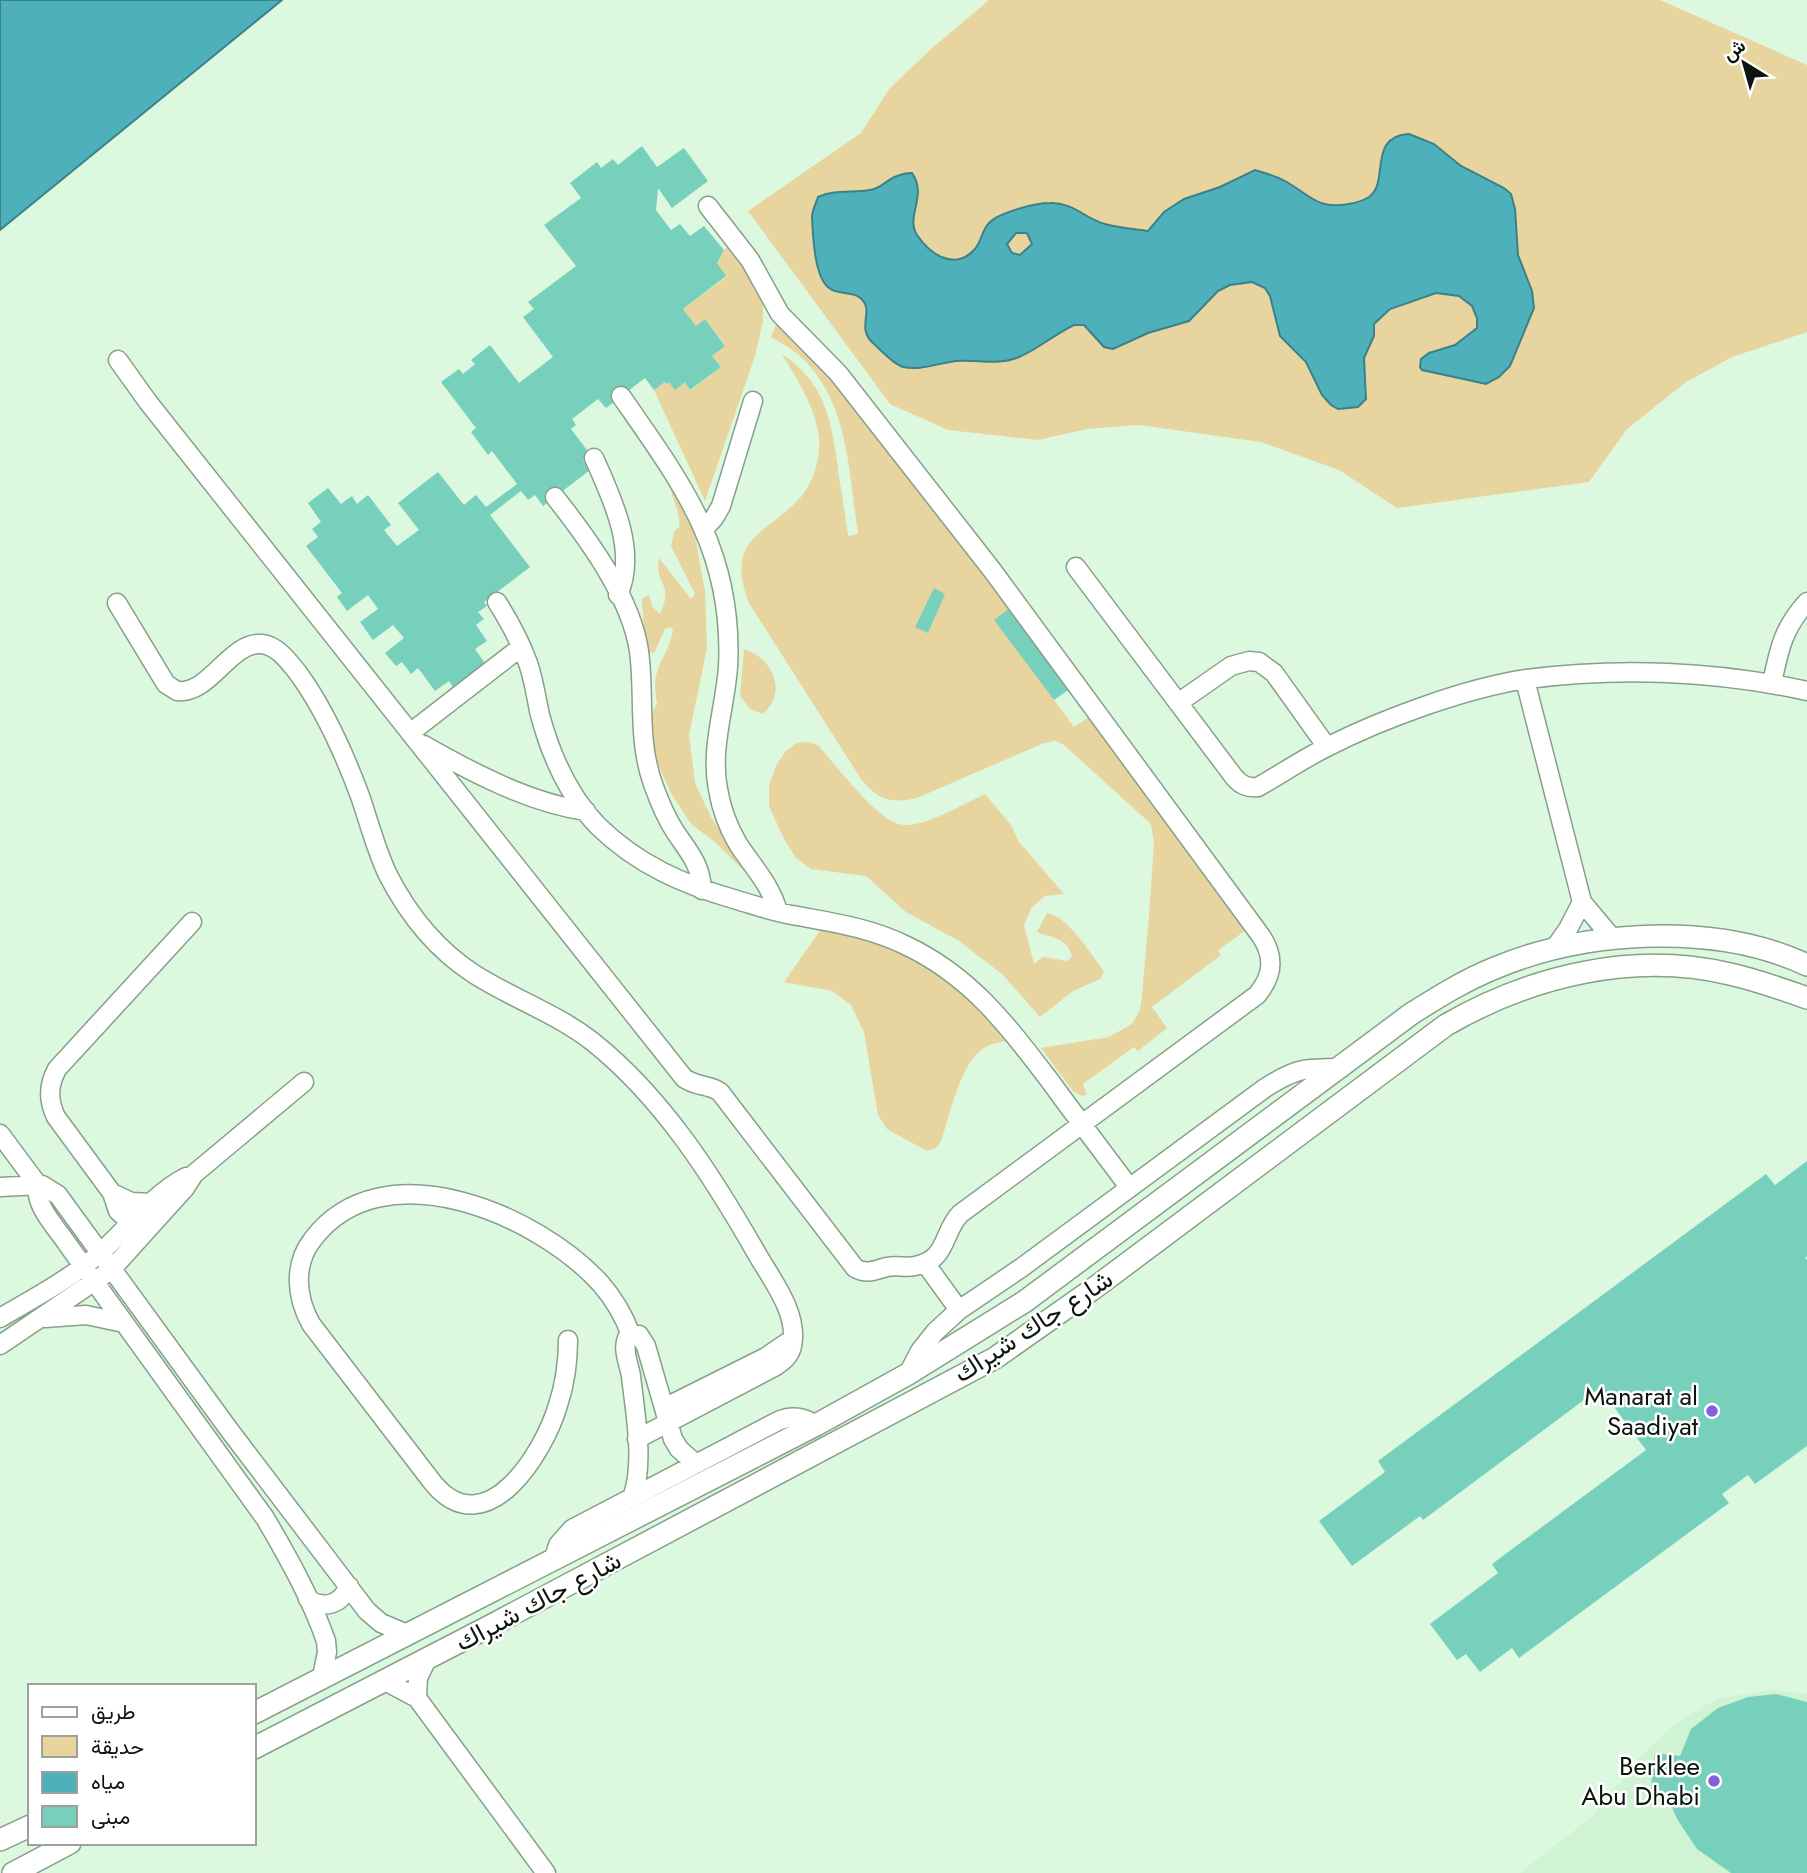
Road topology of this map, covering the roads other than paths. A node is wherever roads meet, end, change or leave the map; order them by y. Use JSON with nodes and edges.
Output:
{"nodes":[{"id":1,"x":708,"y":206,"type":"dead end"},
{"id":2,"x":118,"y":360,"type":"dead end"},
{"id":3,"x":621,"y":396,"type":"dead end"},
{"id":4,"x":753,"y":401,"type":"dead end"},
{"id":5,"x":594,"y":458,"type":"dead end"},
{"id":6,"x":555,"y":496,"type":"dead end"},
{"id":7,"x":704,"y":528,"type":"junction"},
{"id":8,"x":1076,"y":567,"type":"dead end"},
{"id":9,"x":618,"y":595,"type":"junction"},
{"id":10,"x":496,"y":602,"type":"dead end"},
{"id":11,"x":1807,"y":602,"type":"edge"},
{"id":12,"x":117,"y":603,"type":"dead end"},
{"id":13,"x":522,"y":647,"type":"junction"},
{"id":14,"x":1525,"y":680,"type":"junction"},
{"id":15,"x":1772,"y":683,"type":"junction"},
{"id":16,"x":1807,"y":691,"type":"edge"},
{"id":17,"x":1178,"y":703,"type":"junction"},
{"id":18,"x":413,"y":736,"type":"junction"},
{"id":19,"x":1327,"y":747,"type":"junction"},
{"id":20,"x":586,"y":811,"type":"junction"},
{"id":21,"x":702,"y":890,"type":"junction"},
{"id":22,"x":1582,"y":902,"type":"junction"},
{"id":23,"x":778,"y":912,"type":"junction"},
{"id":24,"x":191,"y":922,"type":"dead end"},
{"id":25,"x":1613,"y":939,"type":"junction"},
{"id":26,"x":1554,"y":949,"type":"junction"},
{"id":27,"x":1807,"y":965,"type":"edge"},
{"id":28,"x":1807,"y":998,"type":"edge"},
{"id":29,"x":1341,"y":1068,"type":"junction"},
{"id":30,"x":304,"y":1083,"type":"dead end"},
{"id":31,"x":1082,"y":1124,"type":"junction"},
{"id":32,"x":0,"y":1134,"type":"edge"},
{"id":33,"x":194,"y":1174,"type":"junction"},
{"id":34,"x":38,"y":1185,"type":"junction"},
{"id":35,"x":0,"y":1187,"type":"edge"},
{"id":36,"x":1129,"y":1187,"type":"junction"},
{"id":37,"x":112,"y":1193,"type":"junction"},
{"id":38,"x":152,"y":1203,"type":"junction"},
{"id":39,"x":139,"y":1226,"type":"junction"},
{"id":40,"x":99,"y":1254,"type":"junction"},
{"id":41,"x":925,"y":1263,"type":"junction"},
{"id":42,"x":83,"y":1266,"type":"junction"},
{"id":43,"x":111,"y":1270,"type":"junction"},
{"id":44,"x":95,"y":1282,"type":"junction"},
{"id":45,"x":959,"y":1310,"type":"junction"},
{"id":46,"x":0,"y":1318,"type":"edge"},
{"id":47,"x":41,"y":1318,"type":"junction"},
{"id":48,"x":124,"y":1323,"type":"junction"},
{"id":49,"x":631,"y":1335,"type":"junction"},
{"id":50,"x":568,"y":1340,"type":"dead end"},
{"id":51,"x":0,"y":1345,"type":"edge"},
{"id":52,"x":908,"y":1374,"type":"junction"},
{"id":53,"x":666,"y":1415,"type":"junction"},
{"id":54,"x":816,"y":1425,"type":"junction"},
{"id":55,"x":637,"y":1439,"type":"junction"},
{"id":56,"x":696,"y":1464,"type":"junction"},
{"id":57,"x":632,"y":1498,"type":"junction"},
{"id":58,"x":554,"y":1558,"type":"junction"},
{"id":59,"x":349,"y":1586,"type":"junction"},
{"id":60,"x":308,"y":1600,"type":"junction"},
{"id":61,"x":407,"y":1634,"type":"junction"},
{"id":62,"x":427,"y":1659,"type":"junction"},
{"id":63,"x":322,"y":1677,"type":"junction"},
{"id":64,"x":385,"y":1681,"type":"junction"},
{"id":65,"x":417,"y":1698,"type":"junction"},
{"id":66,"x":256,"y":1712,"type":"edge"},
{"id":67,"x":256,"y":1747,"type":"edge"},
{"id":68,"x":28,"y":1827,"type":"edge"},
{"id":69,"x":0,"y":1840,"type":"edge"},
{"id":70,"x":66,"y":1845,"type":"edge"},
{"id":71,"x":13,"y":1873,"type":"edge"},
{"id":72,"x":546,"y":1873,"type":"edge"}],
"edges":[{"from":1,"to":31,"type":"street"},
{"from":2,"to":18,"type":"street"},
{"from":3,"to":7,"type":"street"},
{"from":4,"to":7,"type":"street"},
{"from":5,"to":9,"type":"street"},
{"from":6,"to":9,"type":"street"},
{"from":7,"to":23,"type":"street"},
{"from":8,"to":17,"type":"street"},
{"from":9,"to":21,"type":"street"},
{"from":10,"to":13,"type":"street"},
{"from":11,"to":15,"type":"street"},
{"from":12,"to":53,"type":"street"},
{"from":13,"to":18,"type":"street"},
{"from":13,"to":20,"type":"street"},
{"from":14,"to":15,"type":"street"},
{"from":14,"to":19,"type":"street"},
{"from":14,"to":22,"type":"street"},
{"from":15,"to":16,"type":"street"},
{"from":17,"to":19,"type":"street"},
{"from":17,"to":19,"type":"street"},
{"from":18,"to":20,"type":"street"},
{"from":18,"to":41,"type":"street"},
{"from":20,"to":21,"type":"street"},
{"from":21,"to":23,"type":"street"},
{"from":22,"to":25,"type":"street"},
{"from":22,"to":26,"type":"street"},
{"from":23,"to":31,"type":"street"},
{"from":24,"to":37,"type":"street"},
{"from":25,"to":26,"type":"street","name":"شارع جاك شيراك"},
{"from":25,"to":27,"type":"street","name":"شارع جاك شيراك"},
{"from":26,"to":29,"type":"street","name":"شارع جاك شيراك"},
{"from":28,"to":62,"type":"street","name":"شارع جاك شيراك"},
{"from":29,"to":36,"type":"street"},
{"from":29,"to":52,"type":"street","name":"شارع جاك شيراك"},
{"from":30,"to":33,"type":"street"},
{"from":31,"to":36,"type":"street"},
{"from":31,"to":41,"type":"street"},
{"from":32,"to":34,"type":"street"},
{"from":33,"to":38,"type":"street"},
{"from":33,"to":39,"type":"street"},
{"from":34,"to":35,"type":"street"},
{"from":34,"to":40,"type":"street"},
{"from":34,"to":42,"type":"street"},
{"from":36,"to":45,"type":"street"},
{"from":37,"to":38,"type":"street"},
{"from":37,"to":39,"type":"street"},
{"from":38,"to":39,"type":"street"},
{"from":39,"to":40,"type":"street"},
{"from":39,"to":43,"type":"street"},
{"from":40,"to":42,"type":"street"},
{"from":40,"to":43,"type":"street"},
{"from":41,"to":45,"type":"street"},
{"from":42,"to":44,"type":"street"},
{"from":42,"to":46,"type":"street"},
{"from":43,"to":44,"type":"street"},
{"from":43,"to":59,"type":"street"},
{"from":44,"to":47,"type":"street"},
{"from":44,"to":48,"type":"street"},
{"from":45,"to":52,"type":"street"},
{"from":47,"to":48,"type":"street"},
{"from":47,"to":51,"type":"street"},
{"from":48,"to":60,"type":"street"},
{"from":49,"to":50,"type":"street"},
{"from":49,"to":53,"type":"street"},
{"from":49,"to":55,"type":"street"},
{"from":52,"to":54,"type":"street","name":"شارع جاك شيراك"},
{"from":53,"to":55,"type":"street"},
{"from":53,"to":56,"type":"street"},
{"from":54,"to":56,"type":"street"},
{"from":54,"to":58,"type":"street","name":"شارع جاك شيراك"},
{"from":55,"to":57,"type":"street"},
{"from":56,"to":57,"type":"street"},
{"from":57,"to":58,"type":"street"},
{"from":58,"to":61,"type":"street","name":"شارع جاك شيراك"},
{"from":59,"to":60,"type":"street"},
{"from":59,"to":61,"type":"street"},
{"from":60,"to":63,"type":"street"},
{"from":61,"to":63,"type":"street","name":"شارع جاك شيراك"},
{"from":62,"to":64,"type":"street","name":"شارع جاك شيراك"},
{"from":62,"to":65,"type":"street"},
{"from":63,"to":66,"type":"street","name":"شارع جاك شيراك"},
{"from":64,"to":65,"type":"street"},
{"from":64,"to":67,"type":"street","name":"شارع جاك شيراك"},
{"from":65,"to":72,"type":"street"},
{"from":68,"to":69,"type":"street"},
{"from":70,"to":71,"type":"street"}]}
